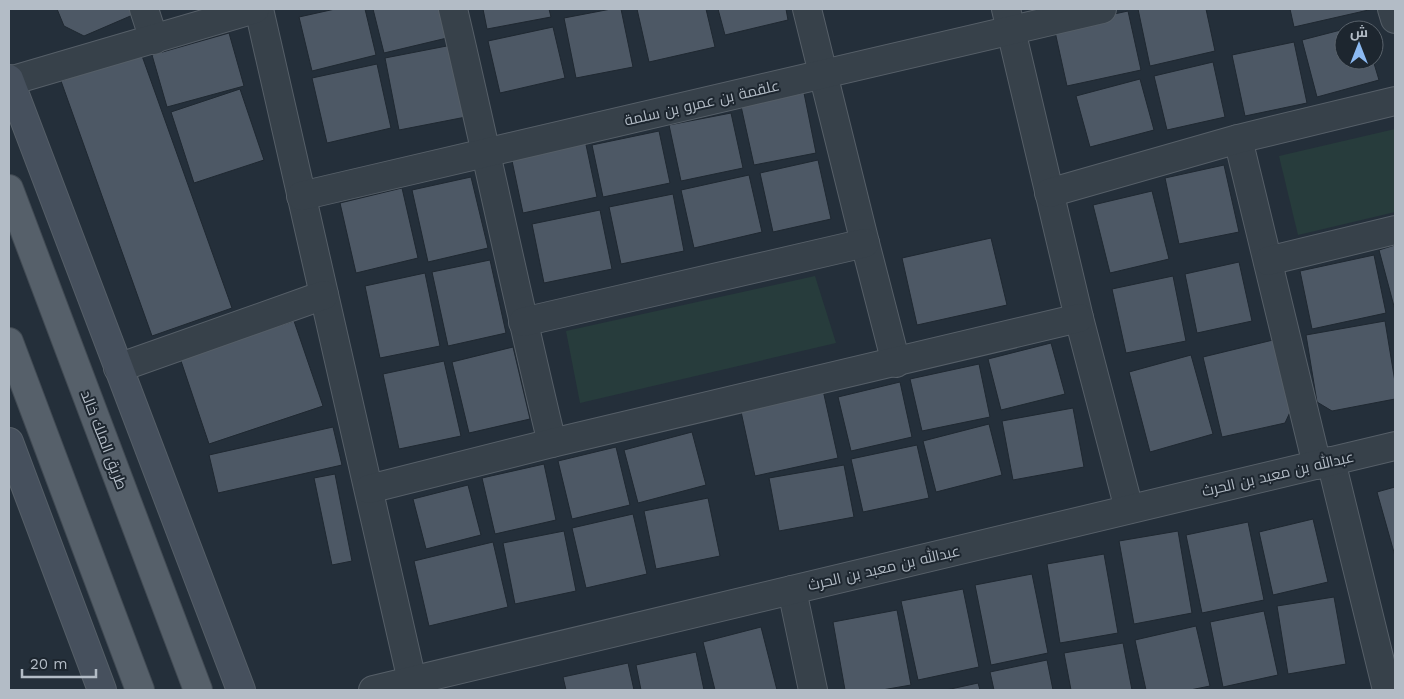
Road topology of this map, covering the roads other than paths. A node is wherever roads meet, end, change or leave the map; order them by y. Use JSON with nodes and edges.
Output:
{"nodes":[{"id":1,"x":144,"y":9,"type":"edge"},
{"id":2,"x":257,"y":9,"type":"edge"},
{"id":3,"x":453,"y":9,"type":"edge"},
{"id":4,"x":808,"y":9,"type":"edge"},
{"id":5,"x":1102,"y":9,"type":"edge"},
{"id":6,"x":1392,"y":9,"type":"edge"},
{"id":7,"x":1395,"y":19,"type":"edge"},
{"id":8,"x":1009,"y":20,"type":"edge"},
{"id":9,"x":154,"y":40,"type":"junction"},
{"id":10,"x":824,"y":75,"type":"junction"},
{"id":11,"x":9,"y":80,"type":"edge"},
{"id":12,"x":1395,"y":101,"type":"edge"},
{"id":13,"x":1238,"y":139,"type":"junction"},
{"id":14,"x":487,"y":153,"type":"junction"},
{"id":15,"x":9,"y":189,"type":"edge"},
{"id":16,"x":1049,"y":193,"type":"junction"},
{"id":17,"x":301,"y":196,"type":"junction"},
{"id":18,"x":1395,"y":230,"type":"edge"},
{"id":19,"x":865,"y":243,"type":"junction"},
{"id":20,"x":1268,"y":261,"type":"junction"},
{"id":21,"x":324,"y":295,"type":"junction"},
{"id":22,"x":1079,"y":318,"type":"junction"},
{"id":23,"x":523,"y":322,"type":"junction"},
{"id":24,"x":9,"y":342,"type":"edge"},
{"id":25,"x":896,"y":363,"type":"junction"},
{"id":26,"x":118,"y":368,"type":"junction"},
{"id":27,"x":9,"y":442,"type":"edge"},
{"id":28,"x":552,"y":443,"type":"junction"},
{"id":29,"x":1395,"y":446,"type":"edge"},
{"id":30,"x":1324,"y":463,"type":"junction"},
{"id":31,"x":368,"y":490,"type":"junction"},
{"id":32,"x":1129,"y":510,"type":"junction"},
{"id":33,"x":792,"y":590,"type":"junction"},
{"id":34,"x":412,"y":681,"type":"junction"},
{"id":35,"x":102,"y":690,"type":"edge"},
{"id":36,"x":140,"y":690,"type":"edge"},
{"id":37,"x":198,"y":690,"type":"edge"},
{"id":38,"x":241,"y":690,"type":"edge"},
{"id":39,"x":373,"y":690,"type":"edge"},
{"id":40,"x":813,"y":690,"type":"edge"},
{"id":41,"x":1387,"y":690,"type":"edge"}],
"edges":[{"from":1,"to":9,"type":"street"},
{"from":2,"to":9,"type":"street"},
{"from":2,"to":17,"type":"street"},
{"from":3,"to":14,"type":"street"},
{"from":4,"to":10,"type":"street"},
{"from":5,"to":8,"type":"street","name":"علقمة بن عمرو بن سلمة"},
{"from":6,"to":7,"type":"street"},
{"from":8,"to":10,"type":"street","name":"علقمة بن عمرو بن سلمة"},
{"from":8,"to":16,"type":"street"},
{"from":9,"to":11,"type":"street"},
{"from":10,"to":14,"type":"street","name":"علقمة بن عمرو بن سلمة"},
{"from":10,"to":19,"type":"street"},
{"from":11,"to":26,"type":"main road"},
{"from":12,"to":13,"type":"street"},
{"from":13,"to":16,"type":"street"},
{"from":13,"to":20,"type":"street"},
{"from":14,"to":17,"type":"street","name":"علقمة بن عمرو بن سلمة"},
{"from":14,"to":23,"type":"street"},
{"from":15,"to":37,"type":"main road","name":"طريق الملك خالد"},
{"from":16,"to":22,"type":"street"},
{"from":17,"to":21,"type":"street"},
{"from":18,"to":20,"type":"street"},
{"from":19,"to":23,"type":"street"},
{"from":19,"to":25,"type":"street"},
{"from":20,"to":30,"type":"street"},
{"from":21,"to":26,"type":"street"},
{"from":21,"to":31,"type":"street"},
{"from":22,"to":25,"type":"street"},
{"from":22,"to":32,"type":"street"},
{"from":23,"to":28,"type":"street"},
{"from":24,"to":36,"type":"main road"},
{"from":25,"to":28,"type":"street"},
{"from":26,"to":38,"type":"main road"},
{"from":27,"to":35,"type":"main road"},
{"from":28,"to":31,"type":"street"},
{"from":29,"to":30,"type":"street","name":"عبدالله بن معبد بن الحرث"},
{"from":30,"to":32,"type":"street","name":"عبدالله بن معبد بن الحرث"},
{"from":30,"to":41,"type":"street"},
{"from":31,"to":34,"type":"street"},
{"from":32,"to":33,"type":"street","name":"عبدالله بن معبد بن الحرث"},
{"from":33,"to":34,"type":"street","name":"عبدالله بن معبد بن الحرث"},
{"from":33,"to":40,"type":"street"},
{"from":34,"to":39,"type":"street","name":"عبدالله بن معبد بن الحرث"}]}
